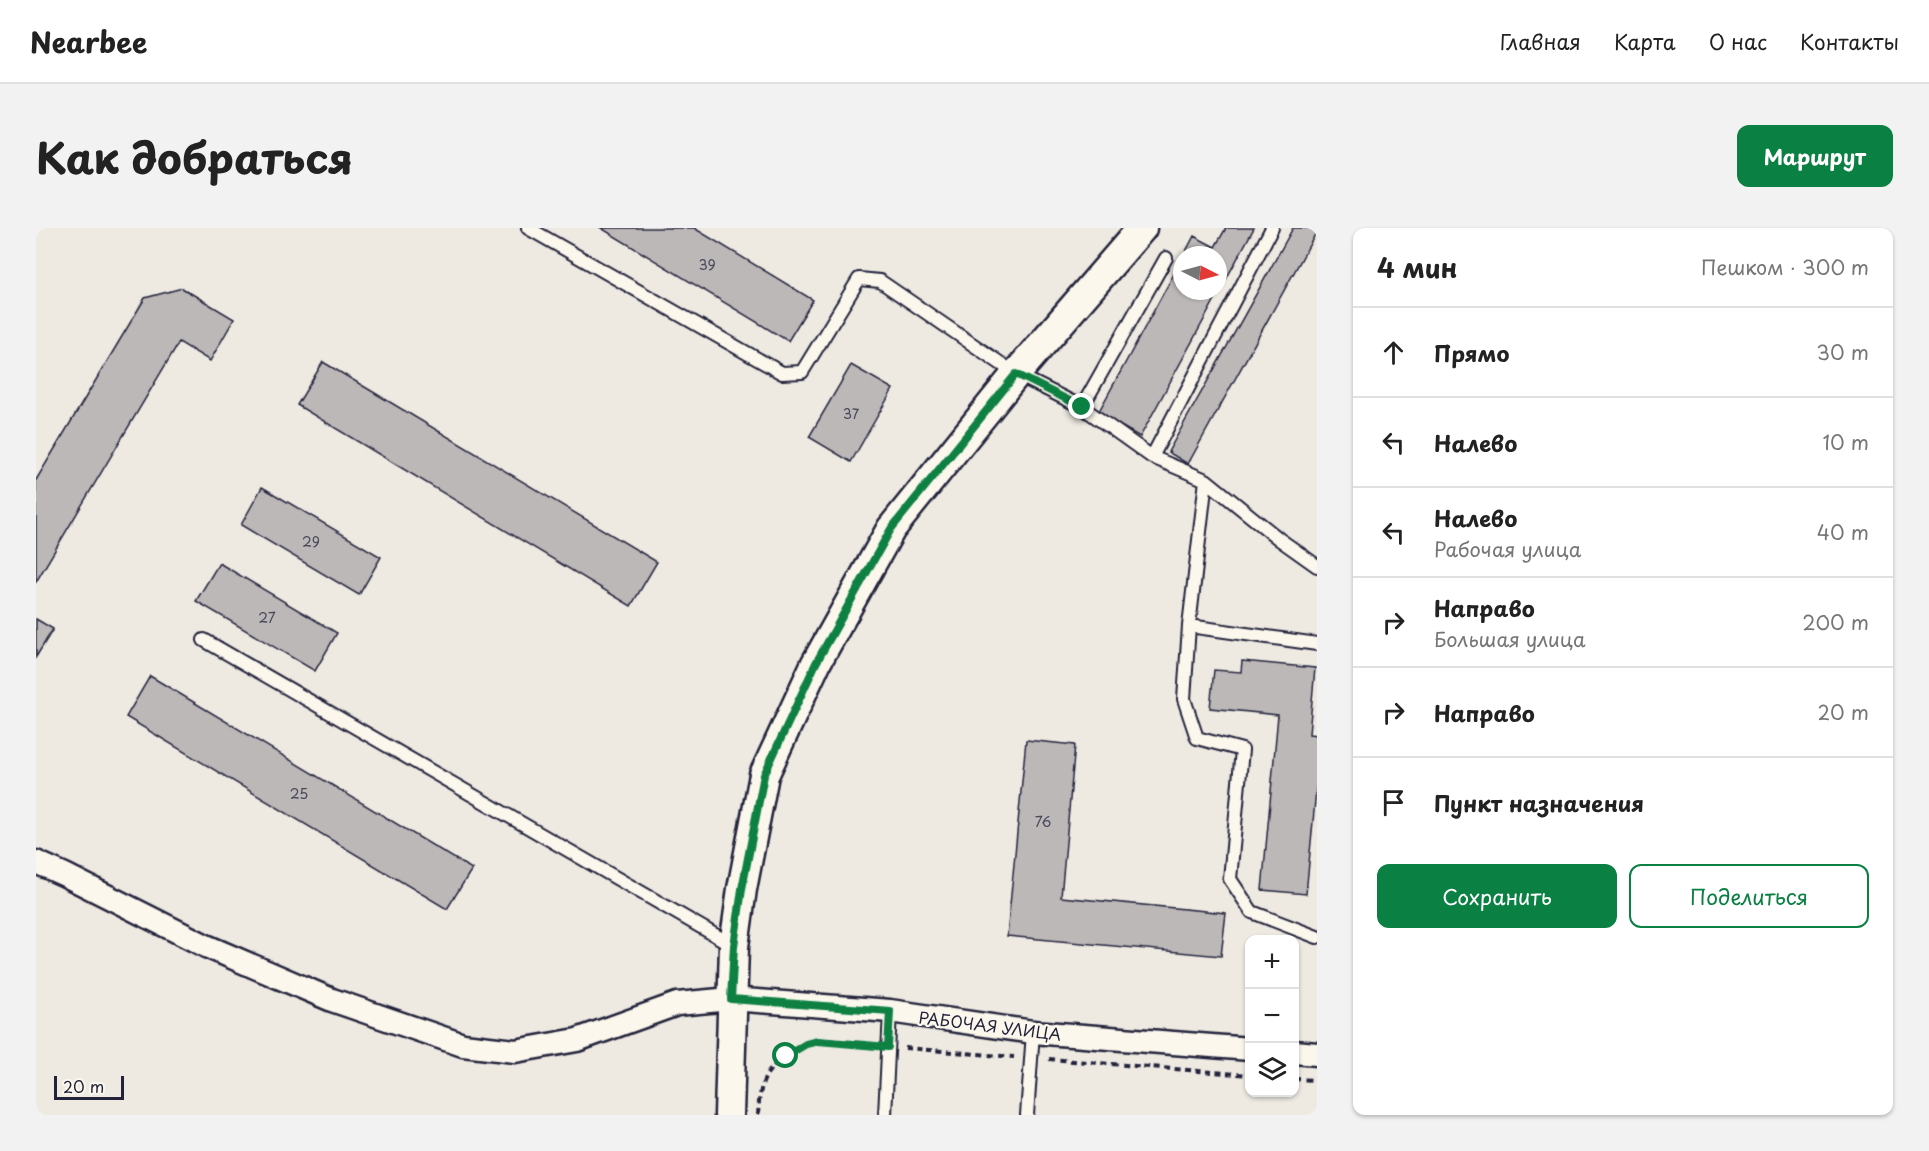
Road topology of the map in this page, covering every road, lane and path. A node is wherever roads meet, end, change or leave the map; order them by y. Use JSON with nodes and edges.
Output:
{"nodes":[{"id":1,"x":528,"y":228,"type":"edge"},
{"id":2,"x":1142,"y":228,"type":"edge"},
{"id":3,"x":1272,"y":228,"type":"edge"},
{"id":4,"x":1166,"y":258,"type":"dead end"},
{"id":5,"x":1016,"y":374,"type":"junction"},
{"id":6,"x":1082,"y":407,"type":"junction"},
{"id":7,"x":1152,"y":457,"type":"junction"},
{"id":8,"x":1206,"y":480,"type":"junction"},
{"id":9,"x":1317,"y":566,"type":"edge"},
{"id":10,"x":1189,"y":626,"type":"junction"},
{"id":11,"x":204,"y":640,"type":"dead end"},
{"id":12,"x":1317,"y":645,"type":"edge"},
{"id":13,"x":36,"y":862,"type":"edge"},
{"id":14,"x":1317,"y":937,"type":"edge"},
{"id":15,"x":734,"y":946,"type":"junction"},
{"id":16,"x":731,"y":999,"type":"junction"},
{"id":17,"x":890,"y":1011,"type":"junction"},
{"id":18,"x":1033,"y":1032,"type":"junction"},
{"id":19,"x":888,"y":1047,"type":"junction"},
{"id":20,"x":1245,"y":1049,"type":"edge"},
{"id":21,"x":1299,"y":1052,"type":"edge"},
{"id":22,"x":1317,"y":1054,"type":"edge"},
{"id":23,"x":1031,"y":1058,"type":"junction"},
{"id":24,"x":1245,"y":1075,"type":"edge"},
{"id":25,"x":1299,"y":1078,"type":"edge"},
{"id":26,"x":1317,"y":1080,"type":"edge"},
{"id":27,"x":729,"y":1115,"type":"edge"},
{"id":28,"x":758,"y":1115,"type":"edge"},
{"id":29,"x":885,"y":1115,"type":"edge"},
{"id":30,"x":1026,"y":1115,"type":"edge"}],
"edges":[{"from":1,"to":5,"type":"lane"},
{"from":2,"to":5,"type":"street"},
{"from":3,"to":7,"type":"lane"},
{"from":4,"to":6,"type":"lane"},
{"from":5,"to":6,"type":"lane"},
{"from":5,"to":15,"type":"street"},
{"from":6,"to":7,"type":"lane"},
{"from":7,"to":8,"type":"lane"},
{"from":8,"to":9,"type":"lane"},
{"from":8,"to":10,"type":"lane"},
{"from":10,"to":12,"type":"lane"},
{"from":10,"to":14,"type":"lane"},
{"from":11,"to":15,"type":"lane"},
{"from":13,"to":16,"type":"street","name":"РАБОЧАЯ УЛИЦА"},
{"from":15,"to":16,"type":"street"},
{"from":16,"to":17,"type":"street","name":"РАБОЧАЯ УЛИЦА"},
{"from":16,"to":27,"type":"street"},
{"from":17,"to":18,"type":"street","name":"РАБОЧАЯ УЛИЦА"},
{"from":17,"to":19,"type":"lane"},
{"from":18,"to":20,"type":"street","name":"РАБОЧАЯ УЛИЦА"},
{"from":18,"to":23,"type":"lane"},
{"from":19,"to":23,"type":"path"},
{"from":19,"to":28,"type":"path"},
{"from":19,"to":29,"type":"lane"},
{"from":21,"to":22,"type":"street"},
{"from":23,"to":24,"type":"path"},
{"from":23,"to":30,"type":"lane"},
{"from":25,"to":26,"type":"path"}]}
